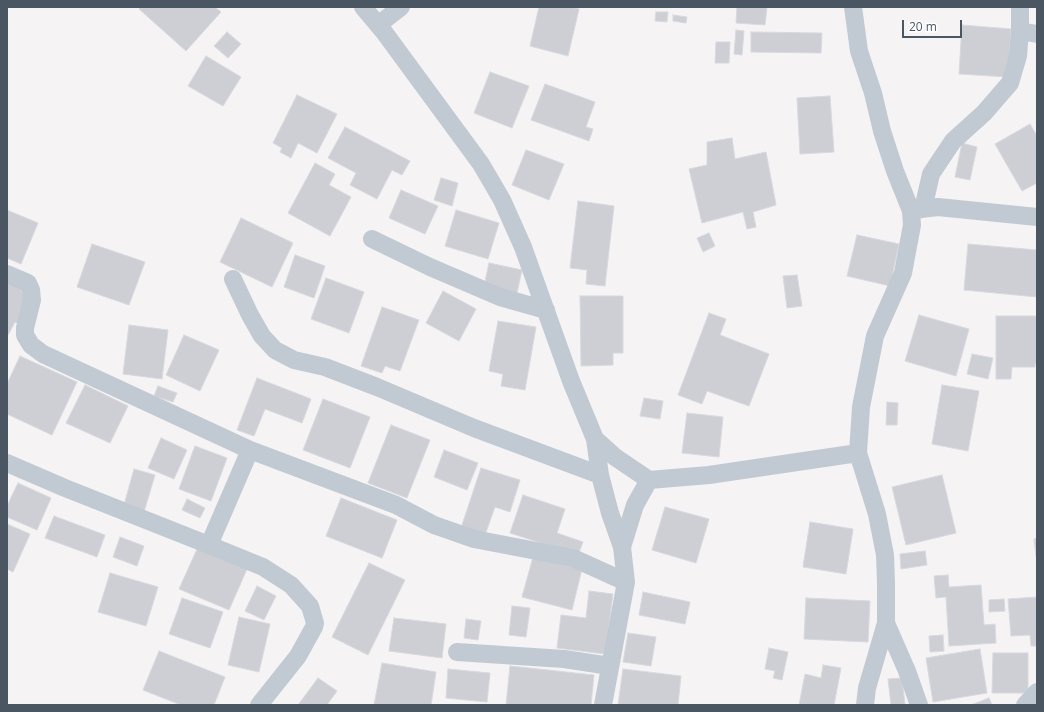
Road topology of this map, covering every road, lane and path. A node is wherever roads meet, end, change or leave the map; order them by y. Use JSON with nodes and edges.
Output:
{"nodes":[{"id":1,"x":363,"y":7,"type":"edge"},
{"id":2,"x":401,"y":7,"type":"edge"},
{"id":3,"x":853,"y":7,"type":"edge"},
{"id":4,"x":1020,"y":7,"type":"edge"},
{"id":5,"x":378,"y":25,"type":"junction"},
{"id":6,"x":1028,"y":32,"type":"edge"},
{"id":7,"x":917,"y":210,"type":"junction"},
{"id":8,"x":1037,"y":217,"type":"edge"},
{"id":9,"x":372,"y":239,"type":"dead end"},
{"id":10,"x":7,"y":274,"type":"edge"},
{"id":11,"x":233,"y":278,"type":"dead end"},
{"id":12,"x":546,"y":310,"type":"junction"},
{"id":13,"x":595,"y":439,"type":"junction"},
{"id":14,"x":250,"y":450,"type":"junction"},
{"id":15,"x":858,"y":453,"type":"junction"},
{"id":16,"x":7,"y":463,"type":"edge"},
{"id":17,"x":600,"y":476,"type":"junction"},
{"id":18,"x":649,"y":480,"type":"junction"},
{"id":19,"x":209,"y":545,"type":"junction"},
{"id":20,"x":622,"y":547,"type":"junction"},
{"id":21,"x":626,"y":582,"type":"junction"},
{"id":22,"x":886,"y":623,"type":"junction"},
{"id":23,"x":457,"y":652,"type":"dead end"},
{"id":24,"x":610,"y":666,"type":"junction"},
{"id":25,"x":1037,"y":692,"type":"edge"},
{"id":26,"x":259,"y":705,"type":"edge"},
{"id":27,"x":603,"y":705,"type":"edge"},
{"id":28,"x":865,"y":705,"type":"edge"},
{"id":29,"x":919,"y":705,"type":"edge"},
{"id":30,"x":1025,"y":705,"type":"edge"}],
"edges":[{"from":1,"to":5,"type":"street"},
{"from":2,"to":5,"type":"street"},
{"from":3,"to":7,"type":"street"},
{"from":4,"to":6,"type":"street"},
{"from":5,"to":12,"type":"street"},
{"from":6,"to":7,"type":"street"},
{"from":7,"to":8,"type":"street"},
{"from":7,"to":15,"type":"street"},
{"from":9,"to":12,"type":"street"},
{"from":10,"to":14,"type":"street"},
{"from":11,"to":17,"type":"street"},
{"from":12,"to":13,"type":"street"},
{"from":13,"to":17,"type":"street"},
{"from":13,"to":18,"type":"street"},
{"from":14,"to":19,"type":"street"},
{"from":14,"to":21,"type":"street"},
{"from":15,"to":18,"type":"street"},
{"from":15,"to":22,"type":"street"},
{"from":16,"to":19,"type":"street"},
{"from":17,"to":20,"type":"street"},
{"from":18,"to":20,"type":"street"},
{"from":19,"to":26,"type":"street"},
{"from":20,"to":21,"type":"street"},
{"from":21,"to":24,"type":"street"},
{"from":22,"to":28,"type":"street"},
{"from":22,"to":29,"type":"street"},
{"from":23,"to":24,"type":"street"},
{"from":24,"to":27,"type":"street"},
{"from":25,"to":30,"type":"street"}]}
